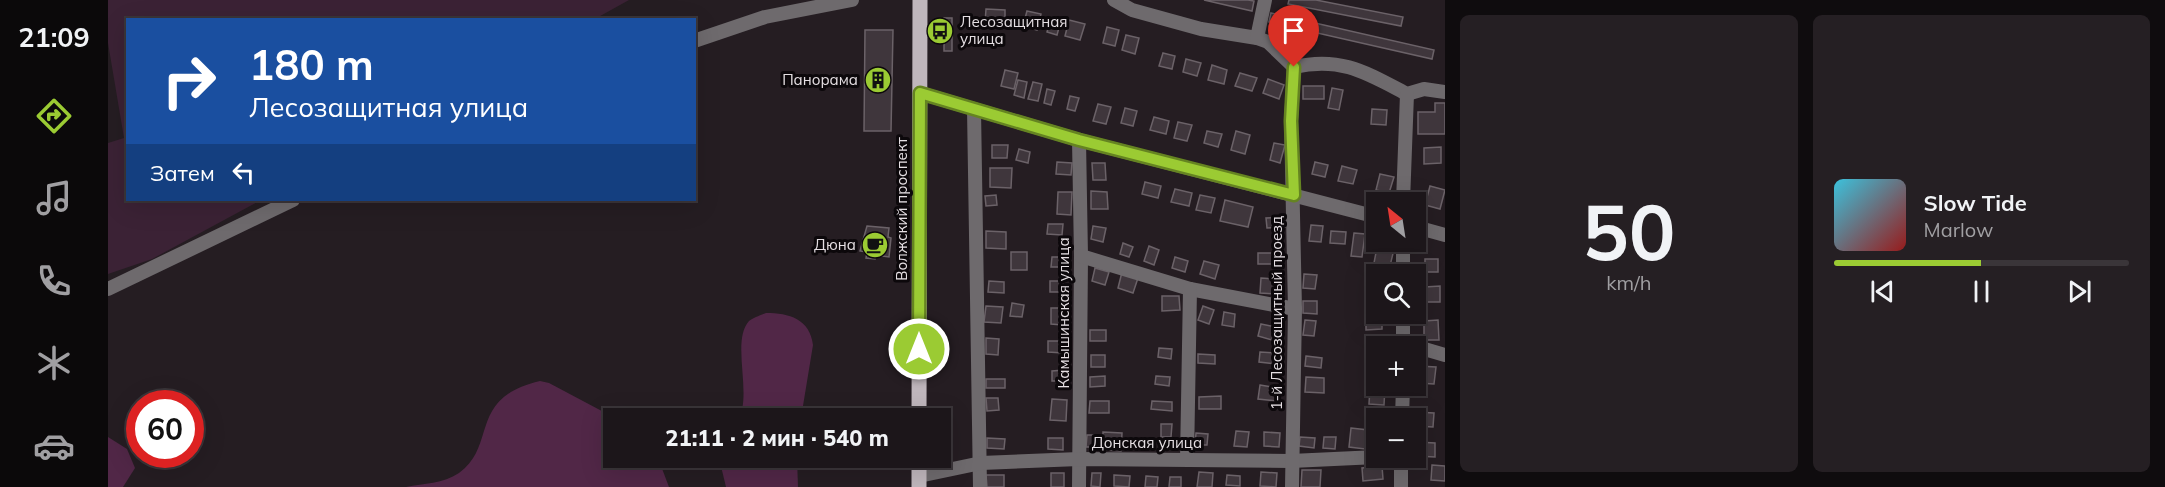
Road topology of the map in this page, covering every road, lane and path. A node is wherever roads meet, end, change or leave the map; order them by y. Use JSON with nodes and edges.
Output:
{"nodes":[{"id":1,"x":852,"y":0,"type":"edge"},
{"id":2,"x":920,"y":0,"type":"edge"},
{"id":3,"x":1114,"y":0,"type":"edge"},
{"id":4,"x":1265,"y":0,"type":"edge"},
{"id":5,"x":1257,"y":38,"type":"junction"},
{"id":6,"x":696,"y":40,"type":"edge"},
{"id":7,"x":1294,"y":67,"type":"junction"},
{"id":8,"x":1445,"y":92,"type":"edge"},
{"id":9,"x":920,"y":93,"type":"junction"},
{"id":10,"x":1407,"y":94,"type":"junction"},
{"id":11,"x":974,"y":109,"type":"junction"},
{"id":12,"x":1079,"y":140,"type":"junction"},
{"id":13,"x":1403,"y":192,"type":"edge"},
{"id":14,"x":1294,"y":195,"type":"junction"},
{"id":15,"x":291,"y":201,"type":"edge"},
{"id":16,"x":1366,"y":214,"type":"edge"},
{"id":17,"x":1426,"y":230,"type":"edge"},
{"id":18,"x":1445,"y":235,"type":"edge"},
{"id":19,"x":1081,"y":256,"type":"junction"},
{"id":20,"x":108,"y":289,"type":"edge"},
{"id":21,"x":1190,"y":289,"type":"junction"},
{"id":22,"x":1294,"y":309,"type":"junction"},
{"id":23,"x":1426,"y":350,"type":"edge"},
{"id":24,"x":1445,"y":355,"type":"edge"},
{"id":25,"x":919,"y":408,"type":"edge"},
{"id":26,"x":1366,"y":458,"type":"edge"},
{"id":27,"x":1078,"y":459,"type":"junction"},
{"id":28,"x":1187,"y":459,"type":"junction"},
{"id":29,"x":1291,"y":461,"type":"junction"},
{"id":30,"x":981,"y":463,"type":"junction"},
{"id":31,"x":1401,"y":468,"type":"edge"},
{"id":32,"x":919,"y":482,"type":"edge"},
{"id":33,"x":980,"y":487,"type":"edge"},
{"id":34,"x":1079,"y":487,"type":"edge"},
{"id":35,"x":1292,"y":487,"type":"edge"},
{"id":36,"x":1401,"y":487,"type":"edge"}],
"edges":[{"from":1,"to":6,"type":"street"},
{"from":2,"to":9,"type":"main road","name":"Волжский проспект"},
{"from":3,"to":5,"type":"street"},
{"from":4,"to":5,"type":"street"},
{"from":5,"to":7,"type":"street"},
{"from":7,"to":10,"type":"street"},
{"from":7,"to":14,"type":"street","name":"1-й Лесозащитный проезд"},
{"from":8,"to":10,"type":"street"},
{"from":9,"to":11,"type":"street"},
{"from":9,"to":25,"type":"main road","name":"Волжский проспект"},
{"from":10,"to":13,"type":"street"},
{"from":11,"to":12,"type":"street"},
{"from":11,"to":30,"type":"street"},
{"from":12,"to":14,"type":"street"},
{"from":12,"to":19,"type":"street","name":"Камышинская улица"},
{"from":14,"to":16,"type":"street"},
{"from":14,"to":22,"type":"street","name":"1-й Лесозащитный проезд"},
{"from":15,"to":20,"type":"street"},
{"from":17,"to":18,"type":"street"},
{"from":19,"to":21,"type":"street"},
{"from":19,"to":27,"type":"street","name":"Камышинская улица"},
{"from":21,"to":22,"type":"street"},
{"from":21,"to":28,"type":"street"},
{"from":22,"to":29,"type":"street","name":"1-й Лесозащитный проезд"},
{"from":23,"to":24,"type":"street"},
{"from":26,"to":29,"type":"street","name":"Донская улица"},
{"from":27,"to":28,"type":"street","name":"Донская улица"},
{"from":27,"to":30,"type":"street","name":"Донская улица"},
{"from":27,"to":34,"type":"street","name":"Камышинская улица"},
{"from":28,"to":29,"type":"street","name":"Донская улица"},
{"from":29,"to":35,"type":"street","name":"1-й Лесозащитный проезд"},
{"from":30,"to":32,"type":"street","name":"Донская улица"},
{"from":30,"to":33,"type":"street"},
{"from":31,"to":36,"type":"street"}]}
